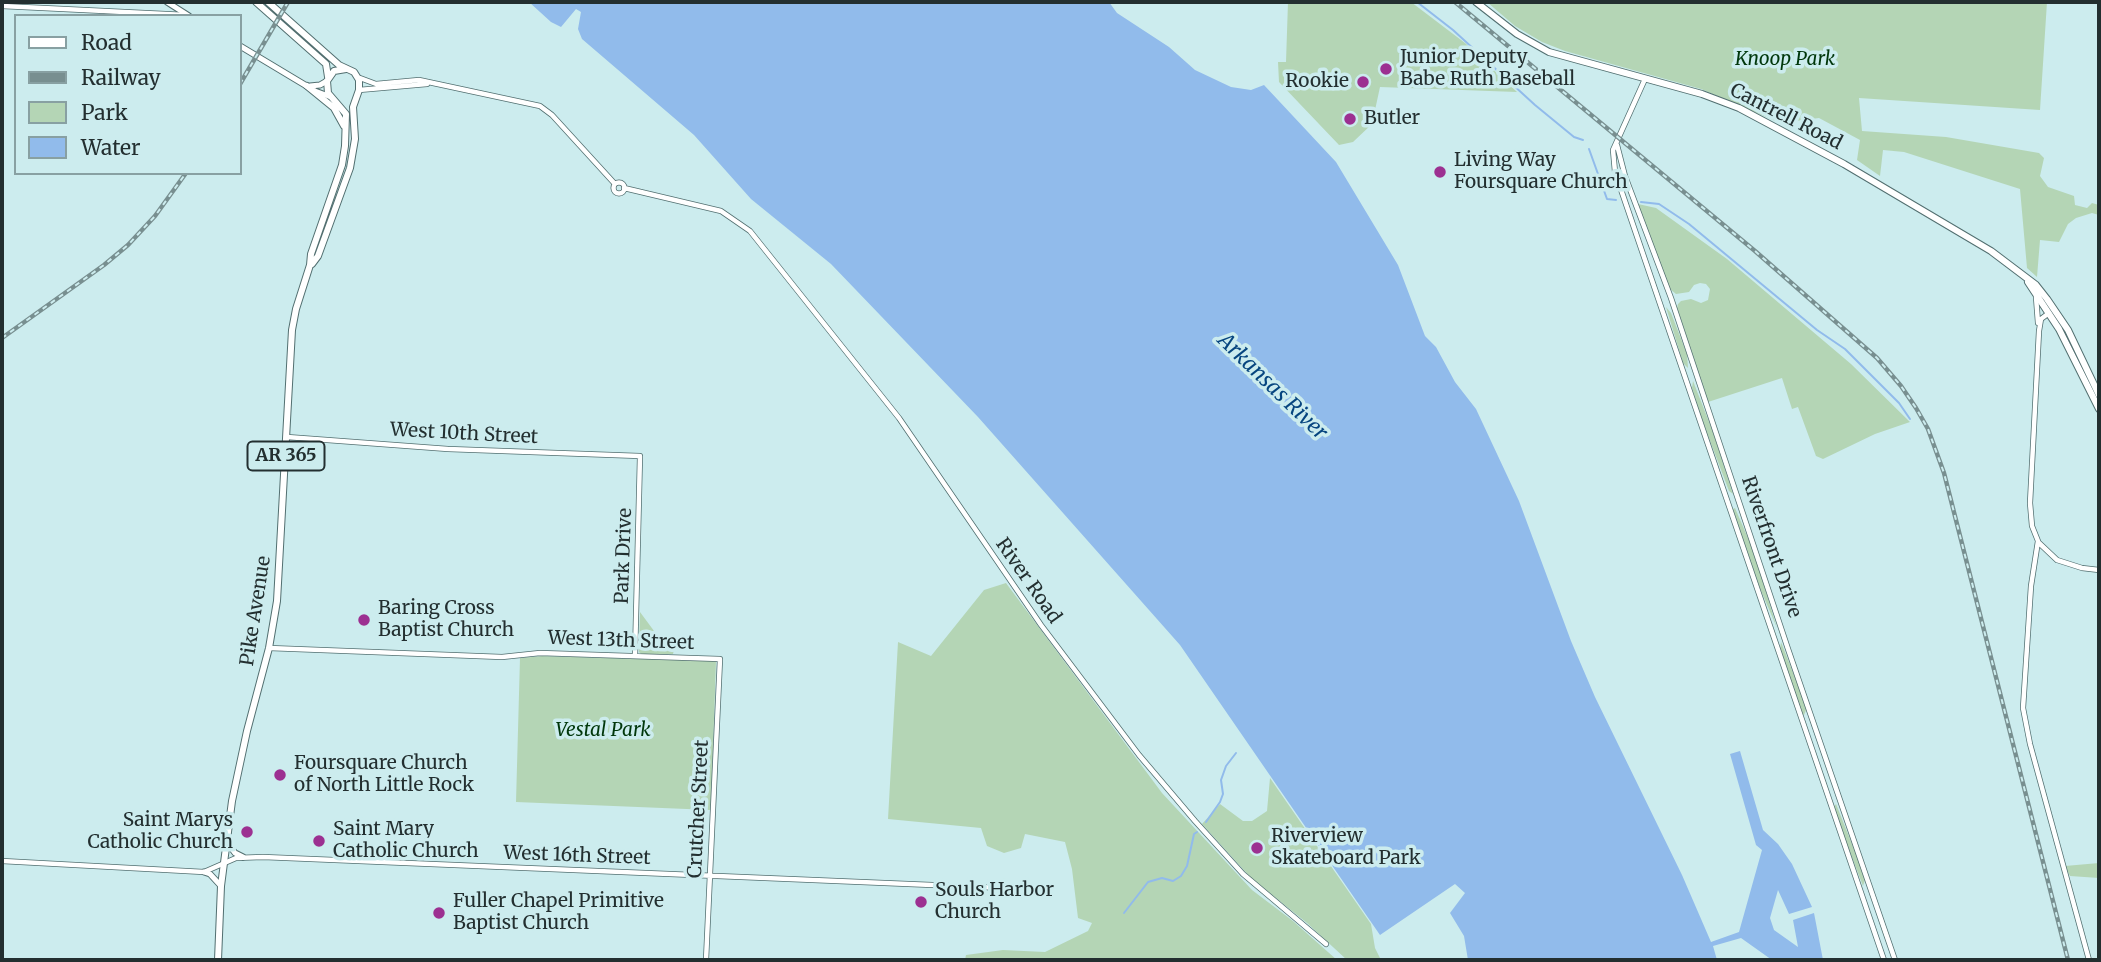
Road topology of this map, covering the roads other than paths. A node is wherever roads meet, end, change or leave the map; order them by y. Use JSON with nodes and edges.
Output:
{"nodes":[{"id":1,"x":167,"y":2,"type":"edge"},
{"id":2,"x":256,"y":2,"type":"edge"},
{"id":3,"x":268,"y":2,"type":"edge"},
{"id":4,"x":1476,"y":2,"type":"edge"},
{"id":5,"x":2,"y":6,"type":"edge"},
{"id":6,"x":167,"y":14,"type":"edge"},
{"id":7,"x":186,"y":14,"type":"edge"},
{"id":8,"x":242,"y":47,"type":"edge"},
{"id":9,"x":346,"y":69,"type":"junction"},
{"id":10,"x":357,"y":76,"type":"junction"},
{"id":11,"x":327,"y":79,"type":"junction"},
{"id":12,"x":1645,"y":79,"type":"junction"},
{"id":13,"x":428,"y":84,"type":"junction"},
{"id":14,"x":307,"y":86,"type":"junction"},
{"id":15,"x":358,"y":92,"type":"junction"},
{"id":16,"x":332,"y":98,"type":"junction"},
{"id":17,"x":346,"y":135,"type":"junction"},
{"id":18,"x":1617,"y":145,"type":"junction"},
{"id":19,"x":310,"y":265,"type":"junction"},
{"id":20,"x":2028,"y":280,"type":"junction"},
{"id":21,"x":2035,"y":294,"type":"junction"},
{"id":22,"x":2049,"y":313,"type":"junction"},
{"id":23,"x":2039,"y":331,"type":"junction"},
{"id":24,"x":2090,"y":373,"type":"junction"},
{"id":25,"x":2099,"y":381,"type":"edge"},
{"id":26,"x":2099,"y":395,"type":"edge"},
{"id":27,"x":2099,"y":409,"type":"edge"},
{"id":28,"x":287,"y":437,"type":"junction"},
{"id":29,"x":640,"y":456,"type":"joint"},
{"id":30,"x":2038,"y":541,"type":"junction"},
{"id":31,"x":2099,"y":570,"type":"edge"},
{"id":32,"x":269,"y":648,"type":"junction"},
{"id":33,"x":635,"y":656,"type":"junction"},
{"id":34,"x":720,"y":659,"type":"joint"},
{"id":35,"x":226,"y":841,"type":"junction"},
{"id":36,"x":243,"y":857,"type":"junction"},
{"id":37,"x":2,"y":861,"type":"edge"},
{"id":38,"x":223,"y":864,"type":"junction"},
{"id":39,"x":204,"y":872,"type":"junction"},
{"id":40,"x":710,"y":876,"type":"junction"},
{"id":41,"x":221,"y":886,"type":"junction"},
{"id":42,"x":1028,"y":889,"type":"dead end"},
{"id":43,"x":1326,"y":944,"type":"dead end"},
{"id":44,"x":218,"y":960,"type":"edge"},
{"id":45,"x":706,"y":960,"type":"edge"},
{"id":46,"x":1884,"y":960,"type":"edge"},
{"id":47,"x":1895,"y":960,"type":"edge"},
{"id":48,"x":2088,"y":960,"type":"edge"}],
"edges":[{"from":1,"to":7,"type":"main road"},
{"from":2,"to":11,"type":"main road"},
{"from":3,"to":9,"type":"main road"},
{"from":4,"to":12,"type":"main road","name":"Cantrell Road"},
{"from":5,"to":6,"type":"street"},
{"from":8,"to":14,"type":"main road"},
{"from":9,"to":10,"type":"main road"},
{"from":9,"to":11,"type":"main road"},
{"from":10,"to":13,"type":"street"},
{"from":10,"to":15,"type":"main road","number":"AR 365"},
{"from":11,"to":14,"type":"main road"},
{"from":11,"to":16,"type":"main road"},
{"from":12,"to":18,"type":"street","name":"Riverfront Drive"},
{"from":12,"to":20,"type":"main road","name":"Cantrell Road"},
{"from":13,"to":15,"type":"street"},
{"from":13,"to":43,"type":"street","name":"River Road"},
{"from":14,"to":16,"type":"main road"},
{"from":14,"to":17,"type":"main road"},
{"from":15,"to":16,"type":"main road"},
{"from":15,"to":19,"type":"main road","name":"Pike Avenue","number":"AR 365"},
{"from":16,"to":17,"type":"main road","name":"Pike Avenue"},
{"from":17,"to":19,"type":"main road","name":"Pike Avenue","number":"AR 365"},
{"from":18,"to":46,"type":"street","name":"Riverfront Drive"},
{"from":18,"to":47,"type":"street","name":"Riverfront Drive"},
{"from":19,"to":28,"type":"main road","name":"Pike Avenue","number":"AR 365"},
{"from":20,"to":21,"type":"main road","name":"Cantrell Road"},
{"from":20,"to":24,"type":"main road","name":"Cantrell Road"},
{"from":21,"to":22,"type":"main road","name":"Cantrell Road"},
{"from":21,"to":23,"type":"street"},
{"from":22,"to":23,"type":"street"},
{"from":22,"to":27,"type":"main road","name":"Cantrell Road"},
{"from":23,"to":30,"type":"street"},
{"from":24,"to":25,"type":"main road"},
{"from":24,"to":26,"type":"main road","name":"Cantrell Road"},
{"from":28,"to":29,"type":"street","name":"West 10th Street"},
{"from":28,"to":32,"type":"main road","name":"Pike Avenue","number":"AR 365"},
{"from":29,"to":33,"type":"street","name":"Park Drive"},
{"from":30,"to":31,"type":"street"},
{"from":30,"to":48,"type":"street"},
{"from":32,"to":33,"type":"street","name":"West 13th Street"},
{"from":32,"to":35,"type":"main road","name":"Pike Avenue","number":"AR 365"},
{"from":33,"to":34,"type":"street","name":"West 13th Street"},
{"from":34,"to":40,"type":"street","name":"Crutcher Street"},
{"from":35,"to":36,"type":"main road"},
{"from":35,"to":38,"type":"main road","name":"Pike Avenue","number":"AR 365"},
{"from":36,"to":38,"type":"street","name":"West 16th Street"},
{"from":36,"to":40,"type":"street","name":"West 16th Street"},
{"from":37,"to":39,"type":"street","name":"West 16th Street"},
{"from":38,"to":39,"type":"street","name":"West 16th Street"},
{"from":38,"to":41,"type":"main road","name":"Pike Avenue","number":"AR 365"},
{"from":39,"to":41,"type":"main road"},
{"from":40,"to":42,"type":"street","name":"West 16th Street"},
{"from":40,"to":45,"type":"street","name":"Crutcher Street"},
{"from":41,"to":44,"type":"main road","name":"Pike Avenue","number":"AR 365"}]}
